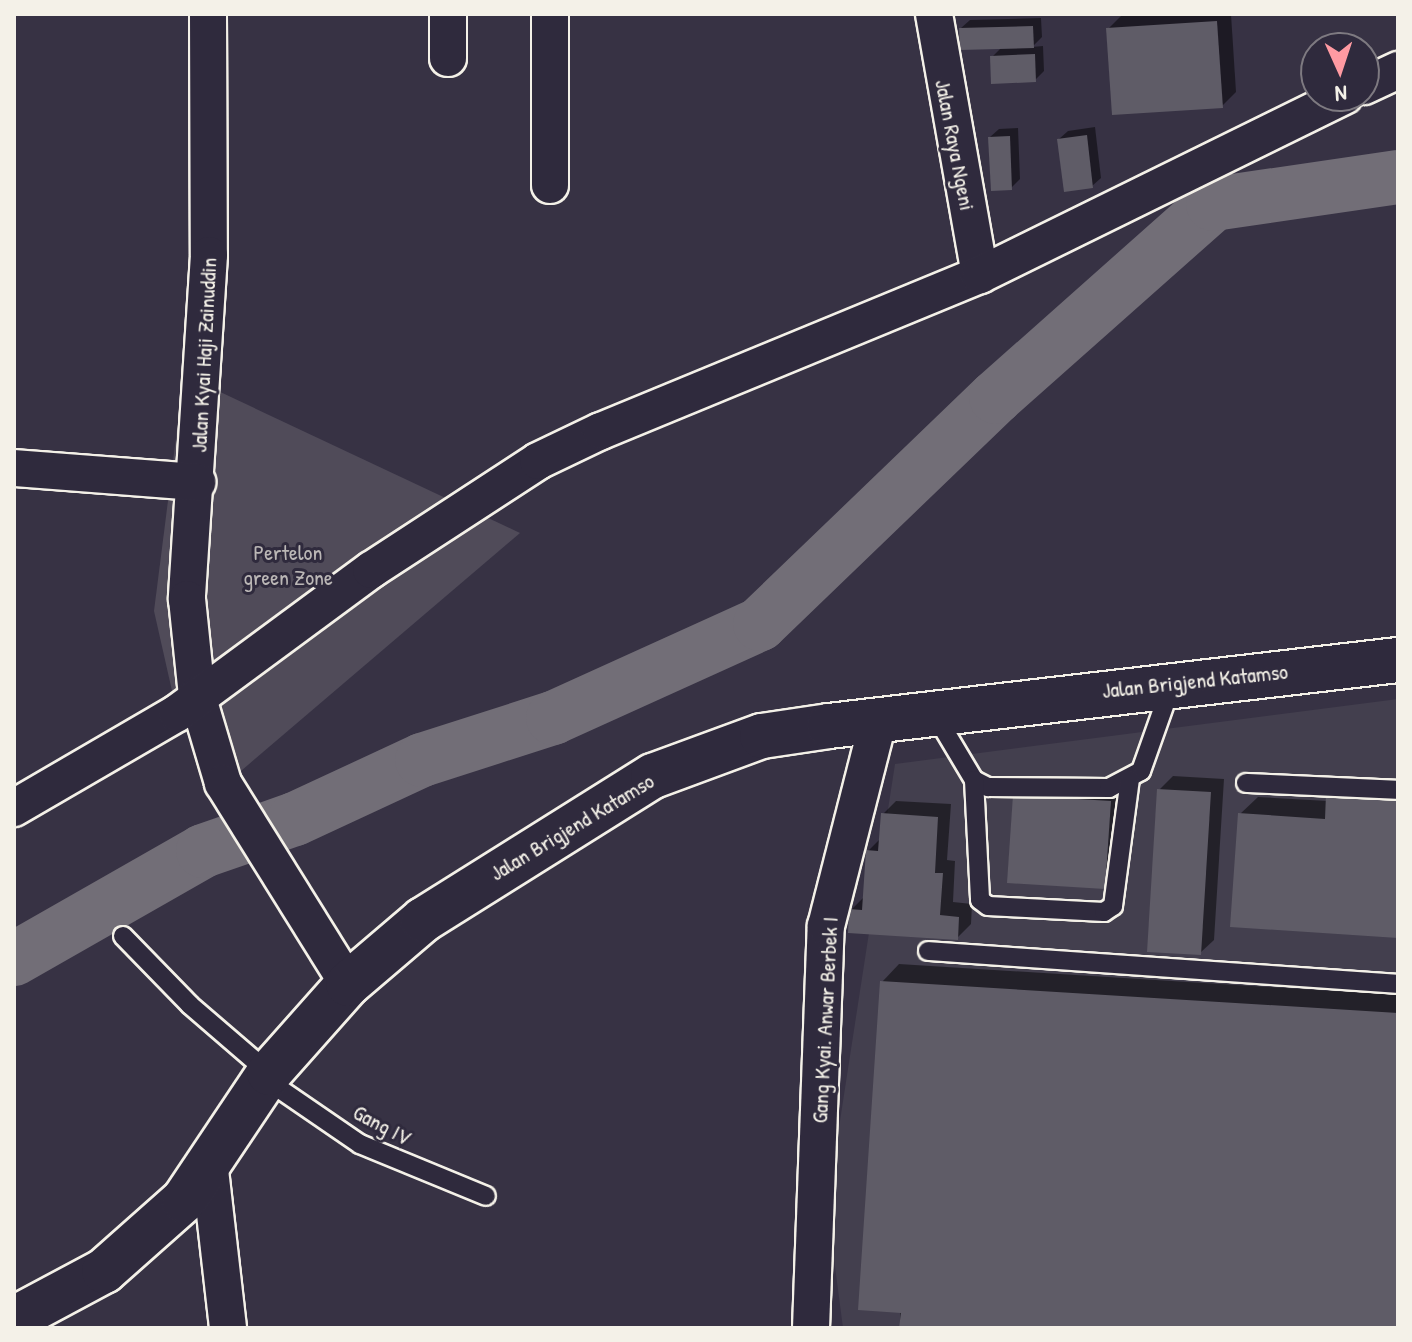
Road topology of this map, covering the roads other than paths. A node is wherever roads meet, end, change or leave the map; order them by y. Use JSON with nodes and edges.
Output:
{"nodes":[{"id":1,"x":208,"y":14,"type":"edge"},
{"id":2,"x":448,"y":14,"type":"edge"},
{"id":3,"x":550,"y":14,"type":"edge"},
{"id":4,"x":934,"y":14,"type":"edge"},
{"id":5,"x":448,"y":58,"type":"dead end"},
{"id":6,"x":1311,"y":112,"type":"edge"},
{"id":7,"x":550,"y":185,"type":"dead end"},
{"id":8,"x":980,"y":275,"type":"junction"},
{"id":9,"x":14,"y":468,"type":"edge"},
{"id":10,"x":197,"y":482,"type":"junction"},
{"id":11,"x":1398,"y":660,"type":"edge"},
{"id":12,"x":1173,"y":682,"type":"junction"},
{"id":13,"x":197,"y":695,"type":"junction"},
{"id":14,"x":932,"y":710,"type":"junction"},
{"id":15,"x":879,"y":718,"type":"junction"},
{"id":16,"x":1130,"y":779,"type":"junction"},
{"id":17,"x":974,"y":780,"type":"junction"},
{"id":18,"x":1246,"y":783,"type":"dead end"},
{"id":19,"x":1398,"y":790,"type":"edge"},
{"id":20,"x":14,"y":808,"type":"edge"},
{"id":21,"x":123,"y":936,"type":"dead end"},
{"id":22,"x":928,"y":951,"type":"dead end"},
{"id":23,"x":348,"y":984,"type":"junction"},
{"id":24,"x":1398,"y":984,"type":"edge"},
{"id":25,"x":267,"y":1076,"type":"junction"},
{"id":26,"x":209,"y":1161,"type":"junction"},
{"id":27,"x":486,"y":1196,"type":"dead end"},
{"id":28,"x":14,"y":1319,"type":"edge"},
{"id":29,"x":228,"y":1328,"type":"edge"},
{"id":30,"x":811,"y":1328,"type":"edge"}],
"edges":[{"from":1,"to":10,"type":"street","name":"Jalan Kyai Haji Zainuddin"},
{"from":2,"to":5,"type":"street"},
{"from":3,"to":7,"type":"street"},
{"from":4,"to":8,"type":"street","name":"Jalan Raya Ngeni"},
{"from":6,"to":8,"type":"street"},
{"from":8,"to":13,"type":"street"},
{"from":9,"to":10,"type":"street"},
{"from":10,"to":13,"type":"street","name":"Jalan Kyai Haji Zainuddin"},
{"from":11,"to":12,"type":"street","name":"Jalan Brigjend Katamso"},
{"from":12,"to":14,"type":"street","name":"Jalan Brigjend Katamso"},
{"from":12,"to":16,"type":"lane"},
{"from":13,"to":20,"type":"street"},
{"from":13,"to":23,"type":"street","name":"Jalan Kyai Haji Zainuddin"},
{"from":14,"to":15,"type":"street","name":"Jalan Brigjend Katamso"},
{"from":14,"to":17,"type":"lane"},
{"from":15,"to":23,"type":"street","name":"Jalan Brigjend Katamso"},
{"from":15,"to":30,"type":"street","name":"Gang Kyai. Anwar Berbek I"},
{"from":16,"to":17,"type":"lane"},
{"from":16,"to":17,"type":"lane"},
{"from":18,"to":19,"type":"lane"},
{"from":21,"to":25,"type":"lane","name":"Gang IV"},
{"from":22,"to":24,"type":"lane"},
{"from":23,"to":25,"type":"street","name":"Jalan Brigjend Katamso"},
{"from":25,"to":26,"type":"street","name":"Jalan Brigjend Katamso"},
{"from":25,"to":27,"type":"lane","name":"Gang IV"},
{"from":26,"to":28,"type":"street","name":"Jalan Brigjend Katamso"},
{"from":26,"to":29,"type":"street"}]}
